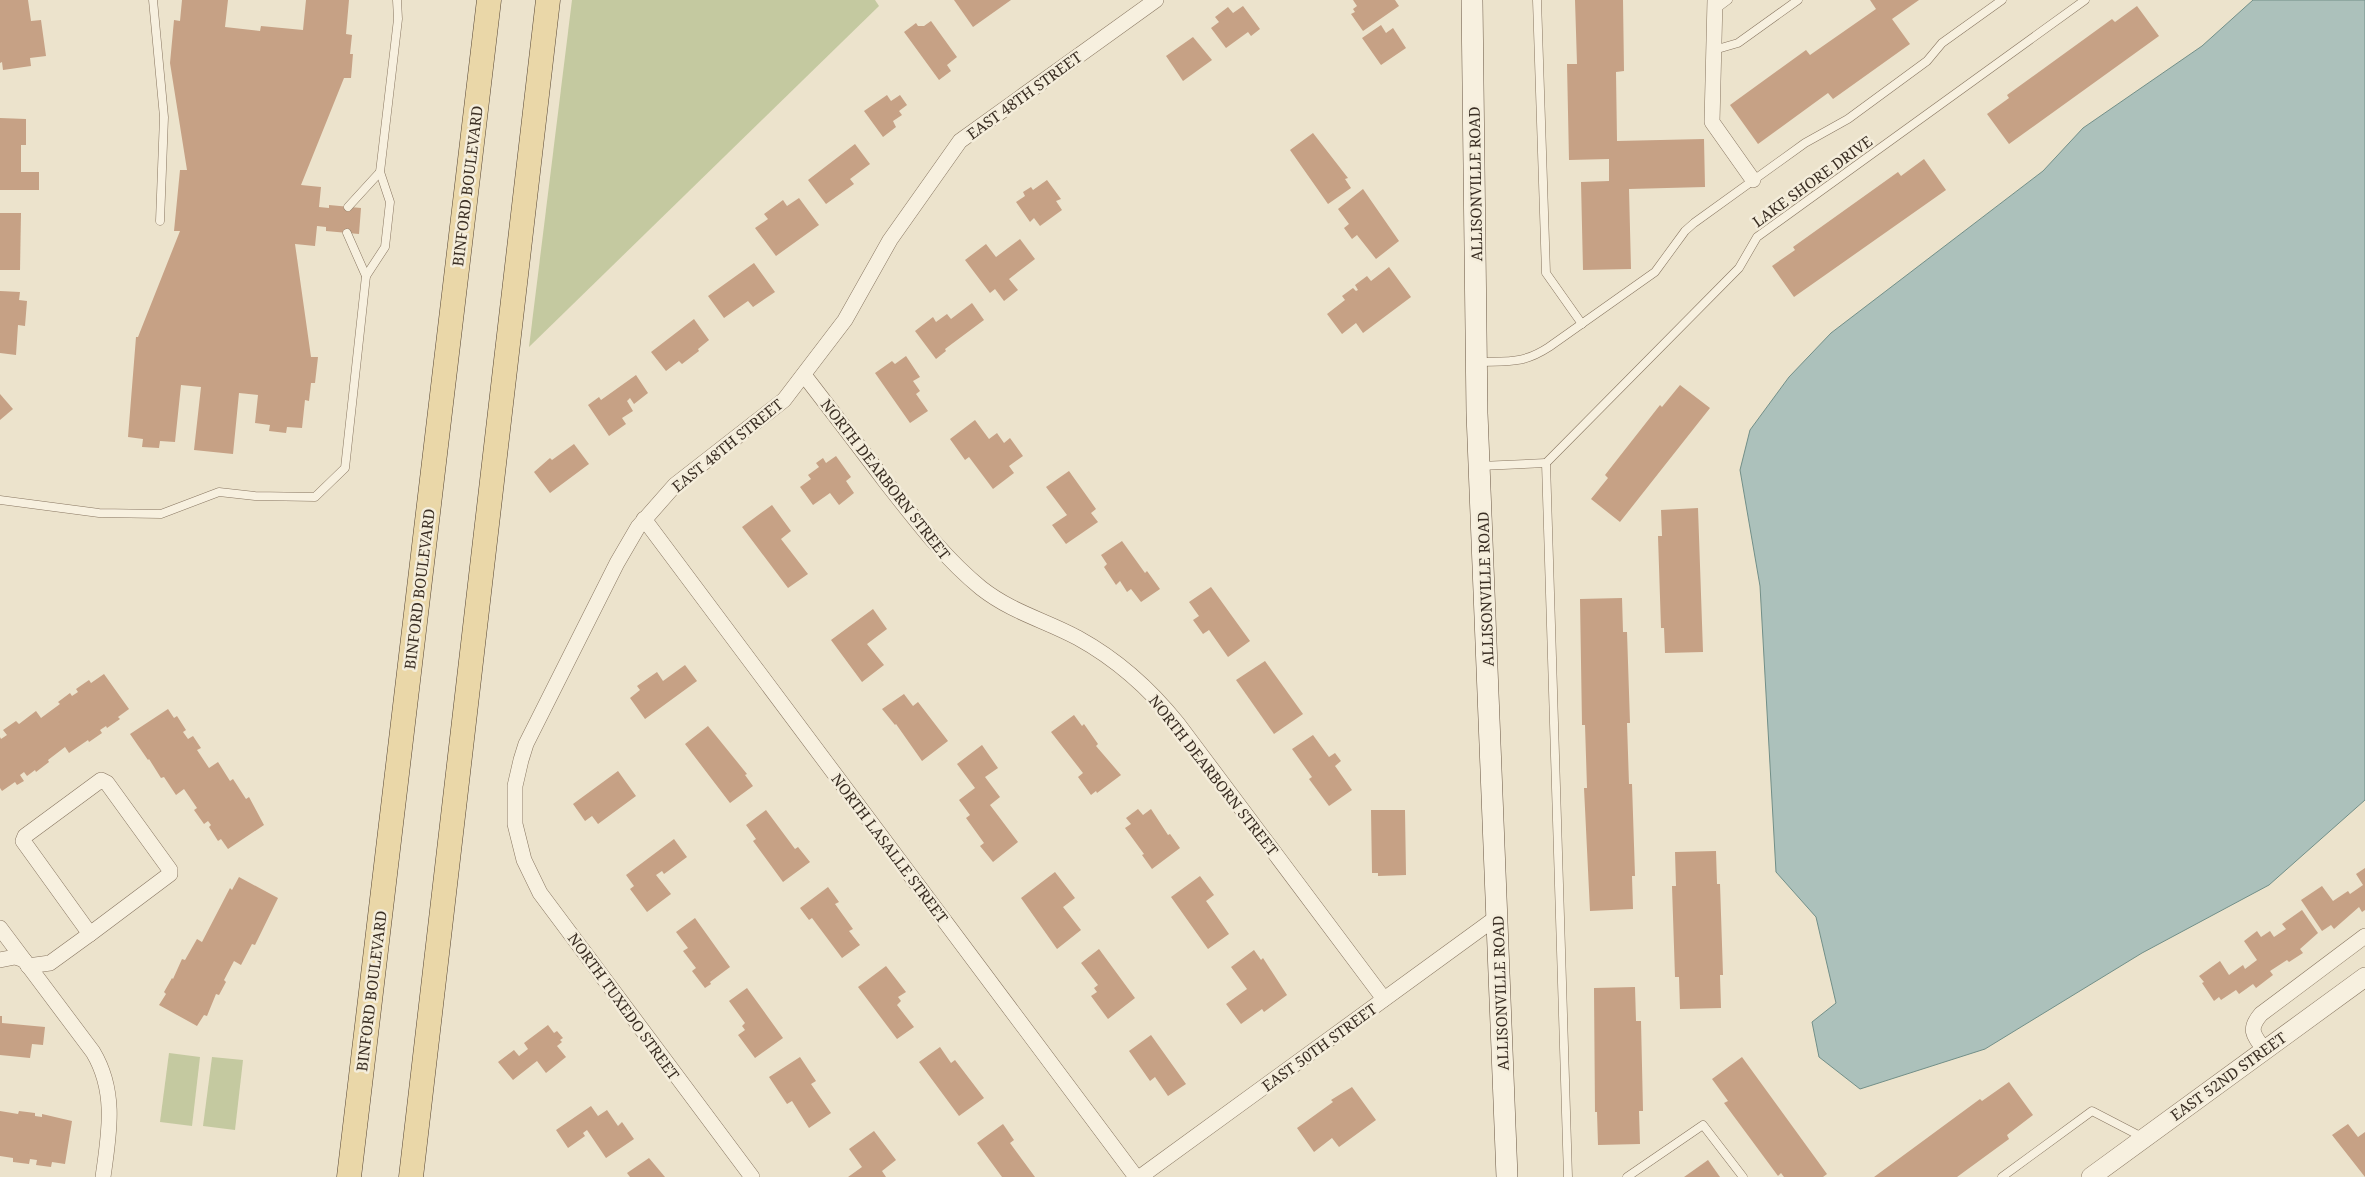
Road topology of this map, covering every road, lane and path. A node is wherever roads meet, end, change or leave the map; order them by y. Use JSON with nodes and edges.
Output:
{"nodes":[{"id":1,"x":153,"y":0,"type":"edge"},
{"id":2,"x":397,"y":0,"type":"edge"},
{"id":3,"x":489,"y":0,"type":"edge"},
{"id":4,"x":548,"y":0,"type":"edge"},
{"id":5,"x":1156,"y":0,"type":"edge"},
{"id":6,"x":1472,"y":0,"type":"edge"},
{"id":7,"x":1537,"y":0,"type":"edge"},
{"id":8,"x":1728,"y":0,"type":"edge"},
{"id":9,"x":1798,"y":0,"type":"edge"},
{"id":10,"x":2002,"y":0,"type":"edge"},
{"id":11,"x":2085,"y":0,"type":"edge"},
{"id":12,"x":1715,"y":4,"type":"edge"},
{"id":13,"x":1714,"y":50,"type":"junction"},
{"id":14,"x":380,"y":172,"type":"junction"},
{"id":15,"x":1753,"y":180,"type":"junction"},
{"id":16,"x":348,"y":207,"type":"dead end"},
{"id":17,"x":160,"y":221,"type":"dead end"},
{"id":18,"x":347,"y":233,"type":"dead end"},
{"id":19,"x":366,"y":276,"type":"junction"},
{"id":20,"x":1582,"y":324,"type":"junction"},
{"id":21,"x":1477,"y":362,"type":"junction"},
{"id":22,"x":804,"y":375,"type":"junction"},
{"id":23,"x":1546,"y":463,"type":"junction"},
{"id":24,"x":1480,"y":466,"type":"junction"},
{"id":25,"x":0,"y":500,"type":"edge"},
{"id":26,"x":644,"y":519,"type":"junction"},
{"id":27,"x":515,"y":824,"type":"joint"},
{"id":28,"x":1497,"y":917,"type":"junction"},
{"id":29,"x":0,"y":928,"type":"edge"},
{"id":30,"x":90,"y":934,"type":"junction"},
{"id":31,"x":2365,"y":936,"type":"edge"},
{"id":32,"x":0,"y":960,"type":"edge"},
{"id":33,"x":26,"y":963,"type":"junction"},
{"id":34,"x":2365,"y":977,"type":"edge"},
{"id":35,"x":1384,"y":999,"type":"junction"},
{"id":36,"x":2264,"y":1049,"type":"junction"},
{"id":37,"x":2144,"y":1138,"type":"junction"},
{"id":38,"x":103,"y":1177,"type":"edge"},
{"id":39,"x":349,"y":1177,"type":"edge"},
{"id":40,"x":411,"y":1177,"type":"edge"},
{"id":41,"x":752,"y":1177,"type":"edge"},
{"id":42,"x":1136,"y":1177,"type":"edge"},
{"id":43,"x":1140,"y":1177,"type":"edge"},
{"id":44,"x":1508,"y":1177,"type":"edge"},
{"id":45,"x":1568,"y":1177,"type":"edge"},
{"id":46,"x":1627,"y":1177,"type":"edge"},
{"id":47,"x":1743,"y":1177,"type":"edge"},
{"id":48,"x":2002,"y":1177,"type":"edge"},
{"id":49,"x":2091,"y":1177,"type":"edge"}],
"edges":[{"from":1,"to":17,"type":"lane"},
{"from":2,"to":14,"type":"lane"},
{"from":3,"to":39,"type":"main road","name":"BINFORD BOULEVARD"},
{"from":4,"to":40,"type":"main road"},
{"from":5,"to":22,"type":"street","name":"EAST 48TH STREET"},
{"from":6,"to":21,"type":"main road","name":"ALLISONVILLE ROAD"},
{"from":7,"to":20,"type":"lane"},
{"from":8,"to":12,"type":"lane"},
{"from":9,"to":13,"type":"lane"},
{"from":10,"to":15,"type":"lane"},
{"from":11,"to":23,"type":"lane","name":"LAKE SHORE DRIVE"},
{"from":12,"to":13,"type":"street"},
{"from":13,"to":15,"type":"street"},
{"from":14,"to":16,"type":"lane"},
{"from":14,"to":19,"type":"lane"},
{"from":15,"to":20,"type":"lane"},
{"from":18,"to":19,"type":"lane"},
{"from":19,"to":25,"type":"lane"},
{"from":20,"to":21,"type":"lane"},
{"from":21,"to":24,"type":"main road","name":"ALLISONVILLE ROAD"},
{"from":22,"to":26,"type":"street","name":"EAST 48TH STREET"},
{"from":22,"to":35,"type":"street","name":"NORTH DEARBORN STREET"},
{"from":23,"to":24,"type":"lane"},
{"from":23,"to":45,"type":"lane"},
{"from":24,"to":28,"type":"main road","name":"ALLISONVILLE ROAD"},
{"from":26,"to":27,"type":"street","name":"EAST 48TH STREET"},
{"from":26,"to":42,"type":"street","name":"NORTH LASALLE STREET"},
{"from":27,"to":41,"type":"street","name":"NORTH TUXEDO STREET"},
{"from":28,"to":35,"type":"street","name":"EAST 50TH STREET"},
{"from":28,"to":44,"type":"main road","name":"ALLISONVILLE ROAD"},
{"from":29,"to":33,"type":"street"},
{"from":30,"to":30,"type":"street"},
{"from":30,"to":33,"type":"street"},
{"from":31,"to":36,"type":"street"},
{"from":32,"to":33,"type":"street"},
{"from":33,"to":38,"type":"street"},
{"from":34,"to":36,"type":"street","name":"EAST 52ND STREET"},
{"from":35,"to":43,"type":"street","name":"EAST 50TH STREET"},
{"from":36,"to":37,"type":"street","name":"EAST 52ND STREET"},
{"from":37,"to":48,"type":"lane"},
{"from":37,"to":49,"type":"street","name":"EAST 52ND STREET"},
{"from":46,"to":47,"type":"lane"}]}
